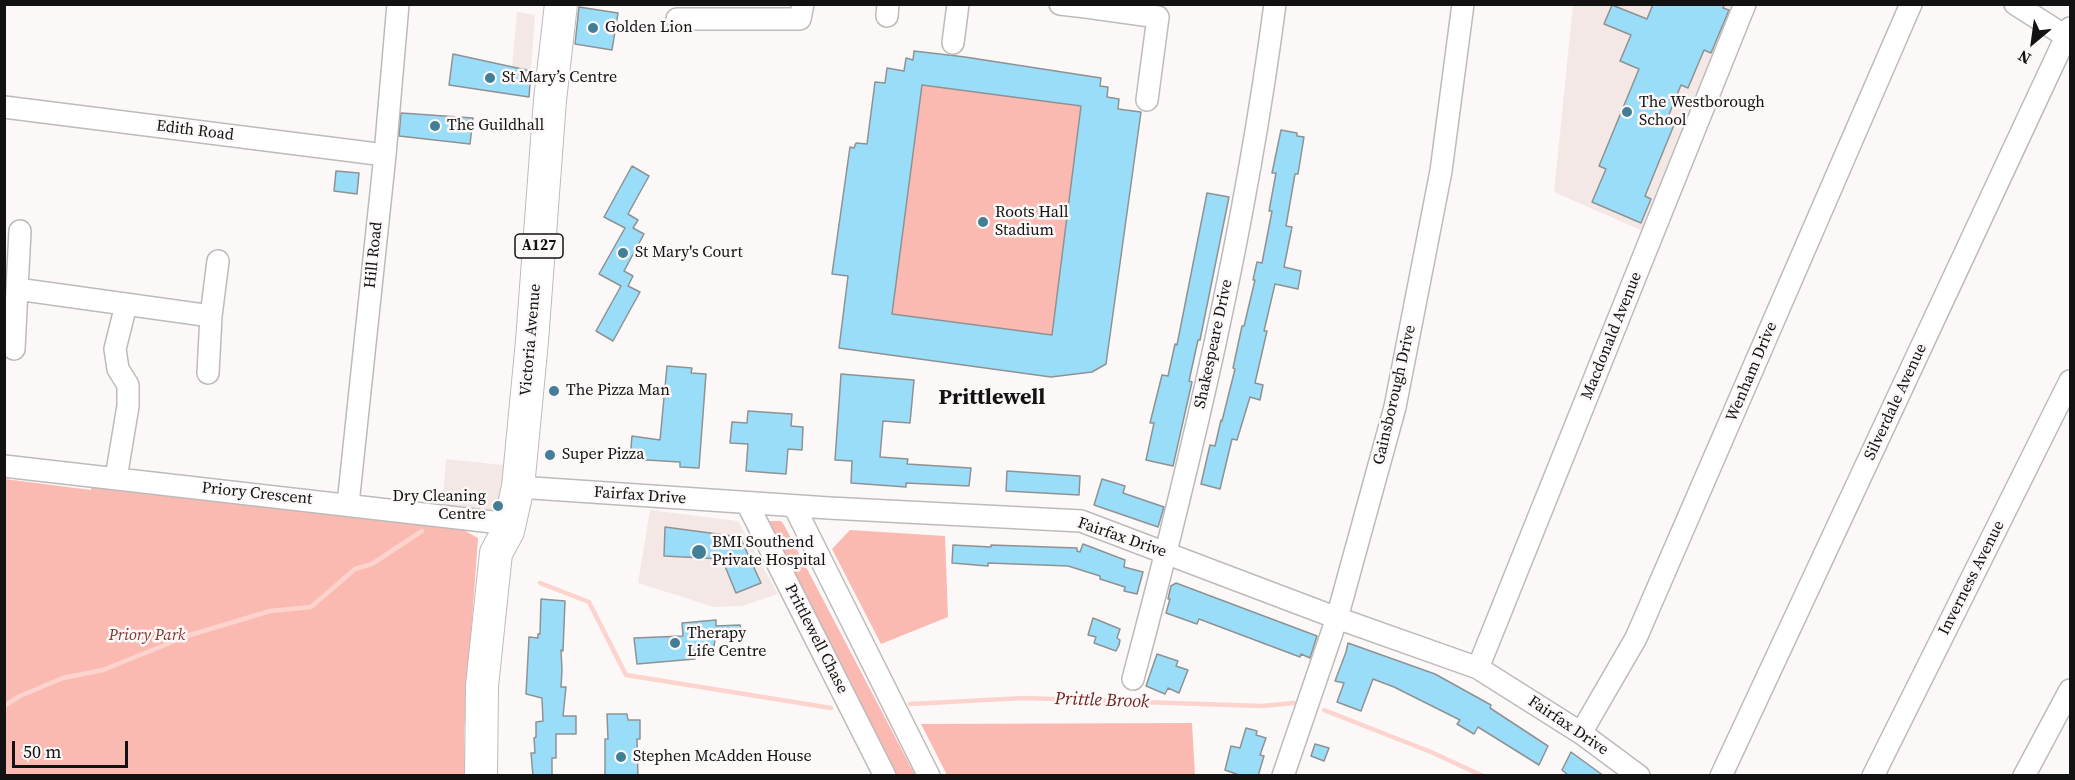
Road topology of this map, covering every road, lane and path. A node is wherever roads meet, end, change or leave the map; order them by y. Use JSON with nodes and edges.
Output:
{"nodes":[{"id":1,"x":398,"y":4,"type":"edge"},
{"id":2,"x":561,"y":4,"type":"edge"},
{"id":3,"x":803,"y":4,"type":"edge"},
{"id":4,"x":958,"y":4,"type":"edge"},
{"id":5,"x":1060,"y":4,"type":"edge"},
{"id":6,"x":1275,"y":4,"type":"edge"},
{"id":7,"x":1462,"y":4,"type":"edge"},
{"id":8,"x":1745,"y":4,"type":"edge"},
{"id":9,"x":1911,"y":4,"type":"edge"},
{"id":10,"x":2015,"y":4,"type":"edge"},
{"id":11,"x":1086,"y":6,"type":"edge"},
{"id":12,"x":677,"y":19,"type":"dead end"},
{"id":13,"x":2069,"y":35,"type":"edge"},
{"id":14,"x":953,"y":43,"type":"dead end"},
{"id":15,"x":1147,"y":100,"type":"dead end"},
{"id":16,"x":4,"y":107,"type":"edge"},
{"id":17,"x":385,"y":155,"type":"junction"},
{"id":18,"x":20,"y":231,"type":"dead end"},
{"id":19,"x":218,"y":261,"type":"dead end"},
{"id":20,"x":17,"y":289,"type":"junction"},
{"id":21,"x":126,"y":305,"type":"junction"},
{"id":22,"x":211,"y":316,"type":"junction"},
{"id":23,"x":14,"y":349,"type":"dead end"},
{"id":24,"x":208,"y":373,"type":"dead end"},
{"id":25,"x":2070,"y":381,"type":"edge"},
{"id":26,"x":4,"y":466,"type":"edge"},
{"id":27,"x":116,"y":478,"type":"junction"},
{"id":28,"x":518,"y":487,"type":"junction"},
{"id":29,"x":747,"y":503,"type":"junction"},
{"id":30,"x":348,"y":504,"type":"junction"},
{"id":31,"x":794,"y":506,"type":"junction"},
{"id":32,"x":829,"y":508,"type":"junction"},
{"id":33,"x":509,"y":528,"type":"junction"},
{"id":34,"x":809,"y":536,"type":"junction"},
{"id":35,"x":1166,"y":554,"type":"junction"},
{"id":36,"x":1337,"y":618,"type":"junction"},
{"id":37,"x":1478,"y":668,"type":"junction"},
{"id":38,"x":1133,"y":679,"type":"dead end"},
{"id":39,"x":2070,"y":690,"type":"edge"},
{"id":40,"x":1581,"y":734,"type":"junction"},
{"id":41,"x":481,"y":776,"type":"edge"},
{"id":42,"x":499,"y":776,"type":"edge"},
{"id":43,"x":885,"y":776,"type":"edge"},
{"id":44,"x":929,"y":776,"type":"edge"},
{"id":45,"x":1283,"y":776,"type":"edge"},
{"id":46,"x":1639,"y":776,"type":"edge"},
{"id":47,"x":1721,"y":776,"type":"edge"},
{"id":48,"x":1873,"y":776,"type":"edge"},
{"id":49,"x":2024,"y":776,"type":"edge"}],
"edges":[{"from":1,"to":17,"type":"street","name":"Hill Road"},
{"from":2,"to":28,"type":"highway","name":"Victoria Avenue","number":"A127"},
{"from":3,"to":12,"type":"street"},
{"from":4,"to":14,"type":"street"},
{"from":5,"to":11,"type":"street"},
{"from":6,"to":35,"type":"street","name":"Shakespeare Drive"},
{"from":7,"to":36,"type":"street","name":"Gainsborough Drive"},
{"from":8,"to":37,"type":"street","name":"Macdonald Avenue"},
{"from":9,"to":40,"type":"street","name":"Wenham Drive"},
{"from":10,"to":13,"type":"street"},
{"from":11,"to":15,"type":"street"},
{"from":13,"to":47,"type":"street","name":"Silverdale Avenue"},
{"from":16,"to":17,"type":"street","name":"Edith Road"},
{"from":17,"to":30,"type":"street","name":"Hill Road"},
{"from":18,"to":20,"type":"street"},
{"from":19,"to":22,"type":"street"},
{"from":20,"to":21,"type":"street"},
{"from":20,"to":23,"type":"street"},
{"from":21,"to":22,"type":"street"},
{"from":21,"to":27,"type":"street"},
{"from":22,"to":24,"type":"street"},
{"from":25,"to":48,"type":"street","name":"Inverness Avenue"},
{"from":26,"to":27,"type":"street","name":"Priory Crescent"},
{"from":27,"to":30,"type":"street","name":"Priory Crescent"},
{"from":28,"to":29,"type":"street","name":"Fairfax Drive"},
{"from":28,"to":33,"type":"highway","name":"Victoria Avenue","number":"A127"},
{"from":29,"to":31,"type":"street","name":"Fairfax Drive"},
{"from":29,"to":43,"type":"street","name":"Prittlewell Chase"},
{"from":30,"to":33,"type":"street","name":"Priory Crescent"},
{"from":31,"to":32,"type":"street","name":"Fairfax Drive"},
{"from":31,"to":34,"type":"street"},
{"from":32,"to":34,"type":"street"},
{"from":32,"to":35,"type":"street","name":"Fairfax Drive"},
{"from":33,"to":41,"type":"highway","name":"Victoria Avenue","number":"A127"},
{"from":33,"to":42,"type":"highway","name":"Victoria Avenue","number":"A127"},
{"from":34,"to":44,"type":"street"},
{"from":35,"to":36,"type":"street","name":"Fairfax Drive"},
{"from":35,"to":38,"type":"street","name":"Shakespeare Drive"},
{"from":36,"to":37,"type":"street","name":"Fairfax Drive"},
{"from":36,"to":45,"type":"street","name":"Gainsborough Drive"},
{"from":37,"to":40,"type":"street","name":"Fairfax Drive"},
{"from":39,"to":49,"type":"street"},
{"from":40,"to":46,"type":"street","name":"Fairfax Drive"}]}
